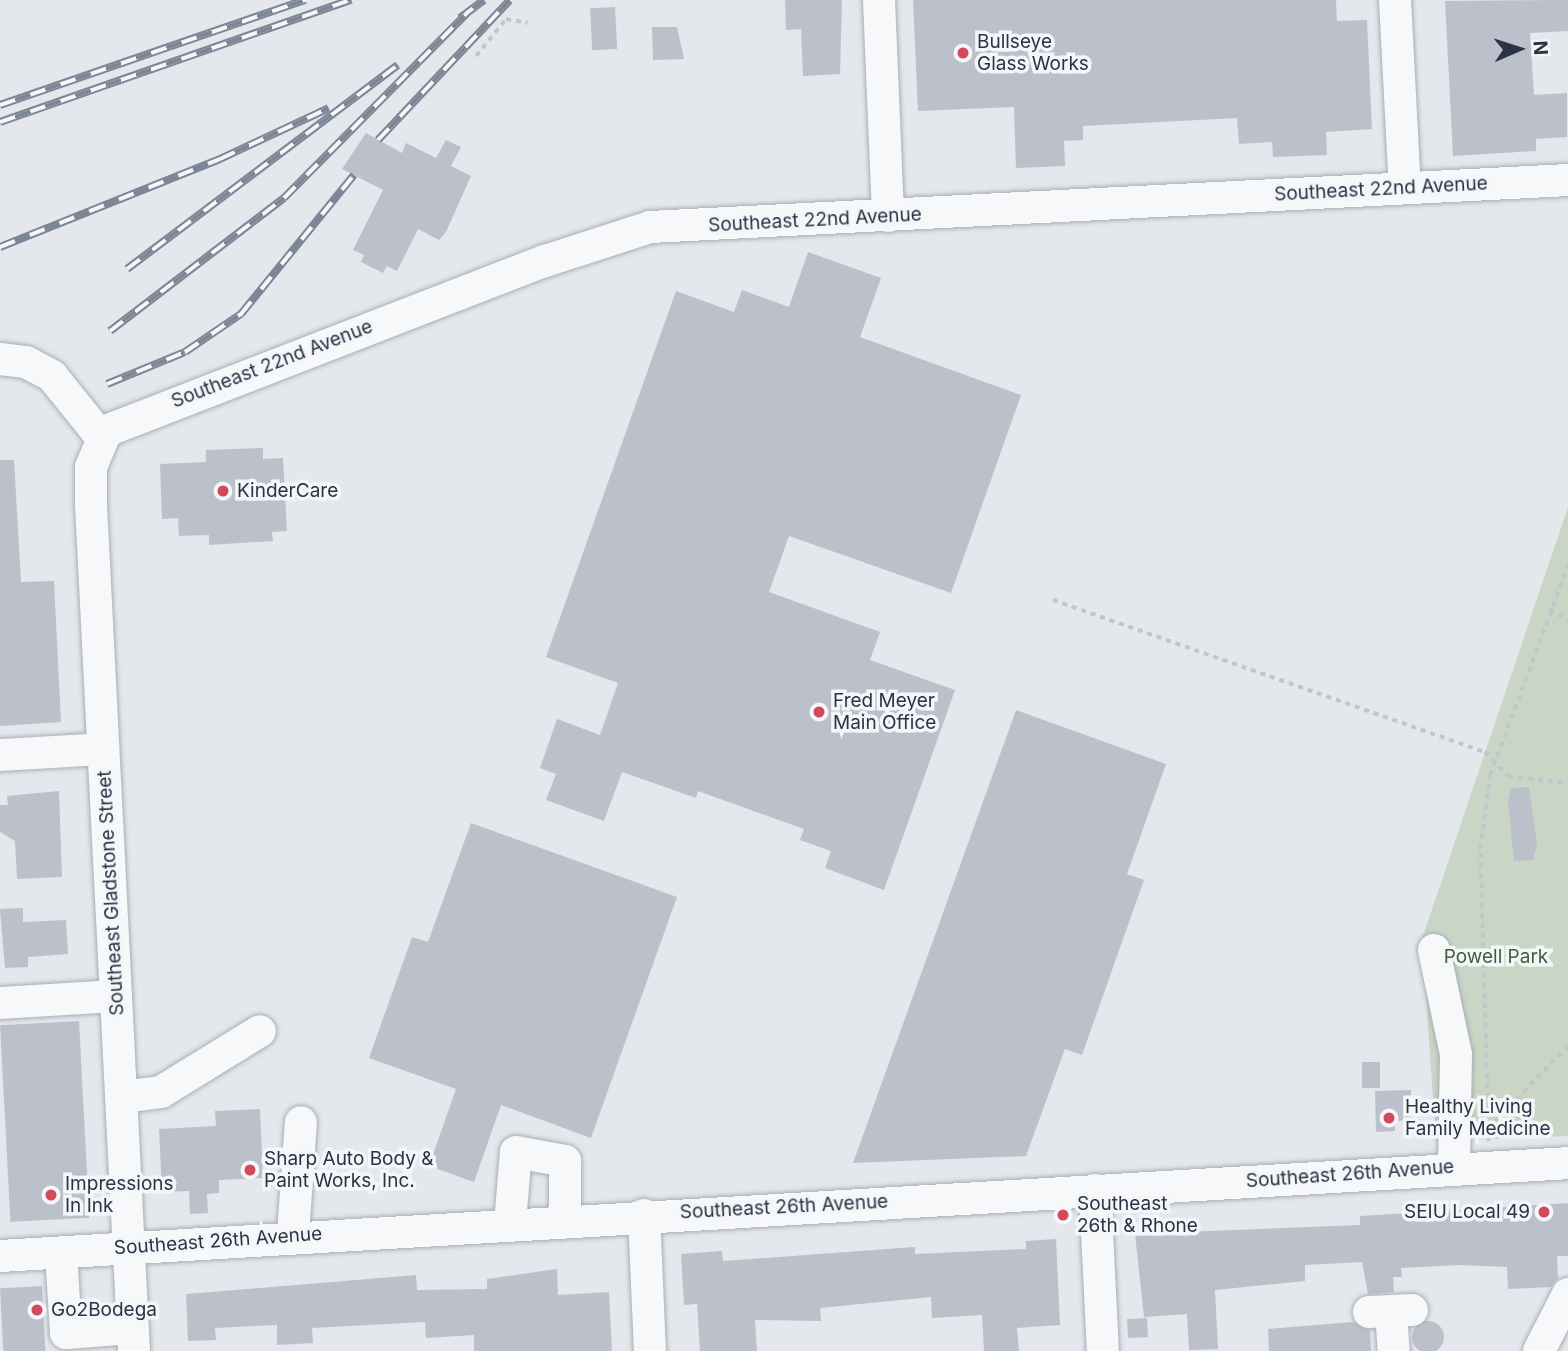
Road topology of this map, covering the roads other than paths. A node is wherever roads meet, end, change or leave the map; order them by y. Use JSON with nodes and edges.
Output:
{"nodes":[{"id":1,"x":879,"y":0,"type":"edge"},
{"id":2,"x":1395,"y":0,"type":"edge"},
{"id":3,"x":1568,"y":180,"type":"edge"},
{"id":4,"x":1405,"y":188,"type":"junction"},
{"id":5,"x":888,"y":216,"type":"junction"},
{"id":6,"x":0,"y":359,"type":"edge"},
{"id":7,"x":101,"y":437,"type":"junction"},
{"id":8,"x":103,"y":749,"type":"junction"},
{"id":9,"x":0,"y":755,"type":"edge"},
{"id":10,"x":1434,"y":950,"type":"dead end"},
{"id":11,"x":116,"y":996,"type":"junction"},
{"id":12,"x":0,"y":1003,"type":"edge"},
{"id":13,"x":260,"y":1031,"type":"dead end"},
{"id":14,"x":121,"y":1097,"type":"junction"},
{"id":15,"x":301,"y":1122,"type":"dead end"},
{"id":16,"x":1568,"y":1163,"type":"edge"},
{"id":17,"x":1454,"y":1167,"type":"junction"},
{"id":18,"x":1095,"y":1190,"type":"junction"},
{"id":19,"x":645,"y":1215,"type":"junction"},
{"id":20,"x":565,"y":1219,"type":"junction"},
{"id":21,"x":509,"y":1223,"type":"junction"},
{"id":22,"x":293,"y":1235,"type":"junction"},
{"id":23,"x":128,"y":1248,"type":"junction"},
{"id":24,"x":61,"y":1253,"type":"junction"},
{"id":25,"x":0,"y":1256,"type":"edge"},
{"id":26,"x":1568,"y":1294,"type":"edge"},
{"id":27,"x":1391,"y":1311,"type":"dead end"},
{"id":28,"x":133,"y":1340,"type":"edge"},
{"id":29,"x":650,"y":1351,"type":"edge"},
{"id":30,"x":1103,"y":1351,"type":"edge"},
{"id":31,"x":1394,"y":1351,"type":"edge"},
{"id":32,"x":1539,"y":1351,"type":"edge"}],
"edges":[{"from":1,"to":5,"type":"street"},
{"from":2,"to":4,"type":"street"},
{"from":3,"to":4,"type":"street","name":"Southeast 22nd Avenue"},
{"from":4,"to":5,"type":"street","name":"Southeast 22nd Avenue"},
{"from":5,"to":7,"type":"street","name":"Southeast 22nd Avenue"},
{"from":6,"to":7,"type":"street"},
{"from":7,"to":8,"type":"street","name":"Southeast Gladstone Street"},
{"from":8,"to":9,"type":"street"},
{"from":8,"to":11,"type":"street","name":"Southeast Gladstone Street"},
{"from":10,"to":17,"type":"street"},
{"from":11,"to":12,"type":"street"},
{"from":11,"to":14,"type":"street","name":"Southeast Gladstone Street"},
{"from":13,"to":14,"type":"street"},
{"from":14,"to":23,"type":"street","name":"Southeast Gladstone Street"},
{"from":15,"to":22,"type":"street"},
{"from":16,"to":17,"type":"street","name":"Southeast 26th Avenue"},
{"from":17,"to":18,"type":"street","name":"Southeast 26th Avenue"},
{"from":18,"to":19,"type":"street","name":"Southeast 26th Avenue"},
{"from":18,"to":30,"type":"street"},
{"from":19,"to":20,"type":"street","name":"Southeast 26th Avenue"},
{"from":19,"to":29,"type":"street"},
{"from":20,"to":21,"type":"street","name":"Southeast 26th Avenue"},
{"from":20,"to":21,"type":"street"},
{"from":21,"to":22,"type":"street","name":"Southeast 26th Avenue"},
{"from":22,"to":23,"type":"street","name":"Southeast 26th Avenue"},
{"from":23,"to":24,"type":"street","name":"Southeast 26th Avenue"},
{"from":23,"to":28,"type":"street","name":"Southeast Gladstone Street"},
{"from":24,"to":25,"type":"street","name":"Southeast 26th Avenue"},
{"from":24,"to":28,"type":"street"},
{"from":26,"to":32,"type":"street"},
{"from":27,"to":31,"type":"street"}]}
